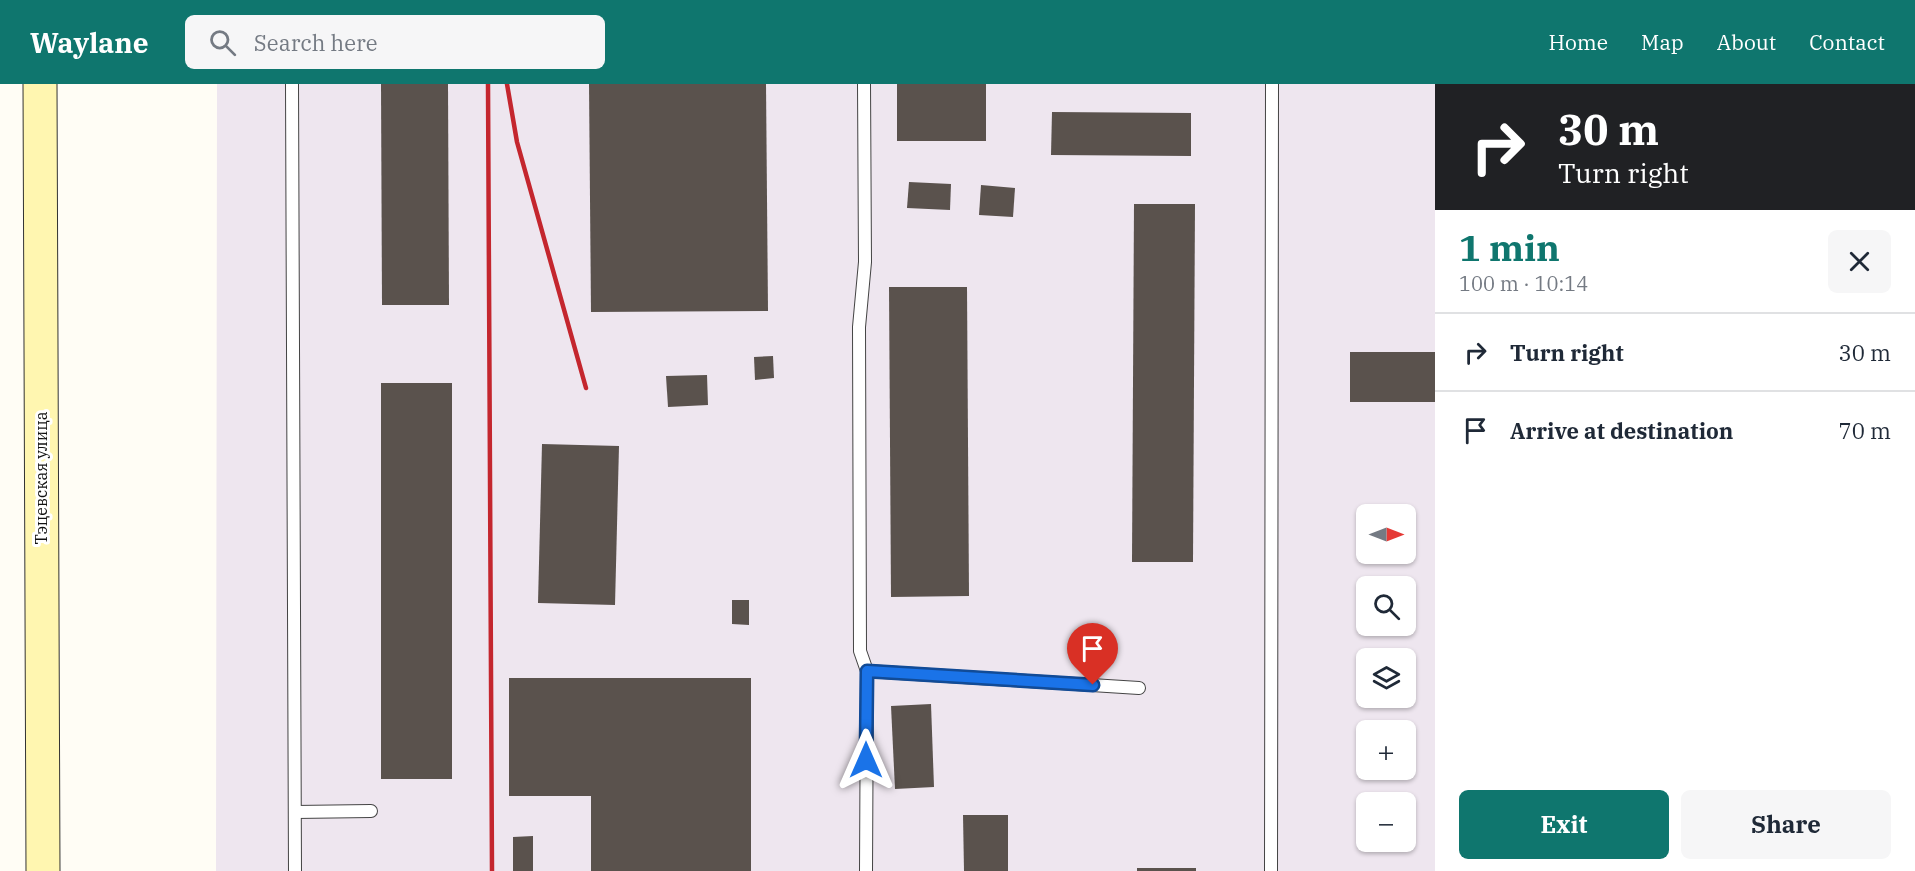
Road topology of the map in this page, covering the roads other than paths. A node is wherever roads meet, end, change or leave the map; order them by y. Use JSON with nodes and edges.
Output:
{"nodes":[{"id":1,"x":40,"y":84,"type":"edge"},
{"id":2,"x":292,"y":84,"type":"edge"},
{"id":3,"x":864,"y":84,"type":"edge"},
{"id":4,"x":1272,"y":84,"type":"edge"},
{"id":5,"x":867,"y":671,"type":"junction"},
{"id":6,"x":1139,"y":688,"type":"dead end"},
{"id":7,"x":371,"y":811,"type":"dead end"},
{"id":8,"x":295,"y":812,"type":"junction"},
{"id":9,"x":43,"y":871,"type":"edge"},
{"id":10,"x":295,"y":871,"type":"edge"},
{"id":11,"x":866,"y":871,"type":"edge"},
{"id":12,"x":1271,"y":871,"type":"edge"}],
"edges":[{"from":1,"to":9,"type":"street","name":"Тэцевская улица"},
{"from":2,"to":8,"type":"lane"},
{"from":3,"to":5,"type":"lane"},
{"from":4,"to":12,"type":"lane"},
{"from":5,"to":6,"type":"lane"},
{"from":5,"to":11,"type":"lane"},
{"from":7,"to":8,"type":"lane"},
{"from":8,"to":10,"type":"lane"}]}
